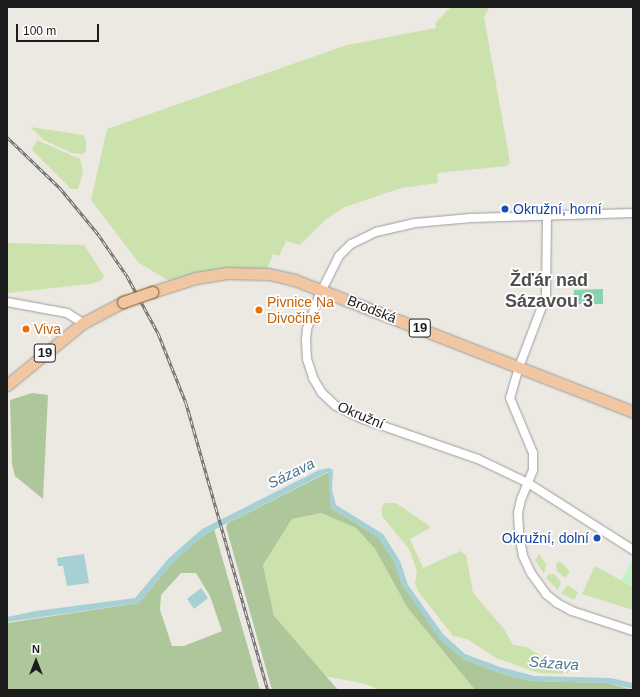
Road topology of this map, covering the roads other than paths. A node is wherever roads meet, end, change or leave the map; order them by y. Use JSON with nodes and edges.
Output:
{"nodes":[{"id":1,"x":633,"y":213,"type":"edge"},
{"id":2,"x":547,"y":215,"type":"junction"},
{"id":3,"x":322,"y":289,"type":"junction"},
{"id":4,"x":7,"y":302,"type":"edge"},
{"id":5,"x":83,"y":323,"type":"junction"},
{"id":6,"x":519,"y":367,"type":"junction"},
{"id":7,"x":7,"y":385,"type":"edge"},
{"id":8,"x":633,"y":412,"type":"edge"},
{"id":9,"x":528,"y":483,"type":"junction"},
{"id":10,"x":633,"y":550,"type":"edge"},
{"id":11,"x":633,"y":631,"type":"edge"}],
"edges":[{"from":1,"to":2,"type":"street","name":"Okružní"},
{"from":2,"to":3,"type":"street","name":"Okružní"},
{"from":2,"to":6,"type":"street"},
{"from":3,"to":5,"type":"main road","name":"Brodská","number":"19","bridge":true},
{"from":3,"to":6,"type":"main road","name":"Brodská","number":"19"},
{"from":3,"to":9,"type":"street","name":"Okružní"},
{"from":4,"to":5,"type":"street"},
{"from":5,"to":7,"type":"main road","number":"19"},
{"from":6,"to":8,"type":"main road","name":"Brodská","number":"19"},
{"from":6,"to":9,"type":"street"},
{"from":9,"to":10,"type":"street","name":"Okružní"},
{"from":9,"to":11,"type":"street"}]}
